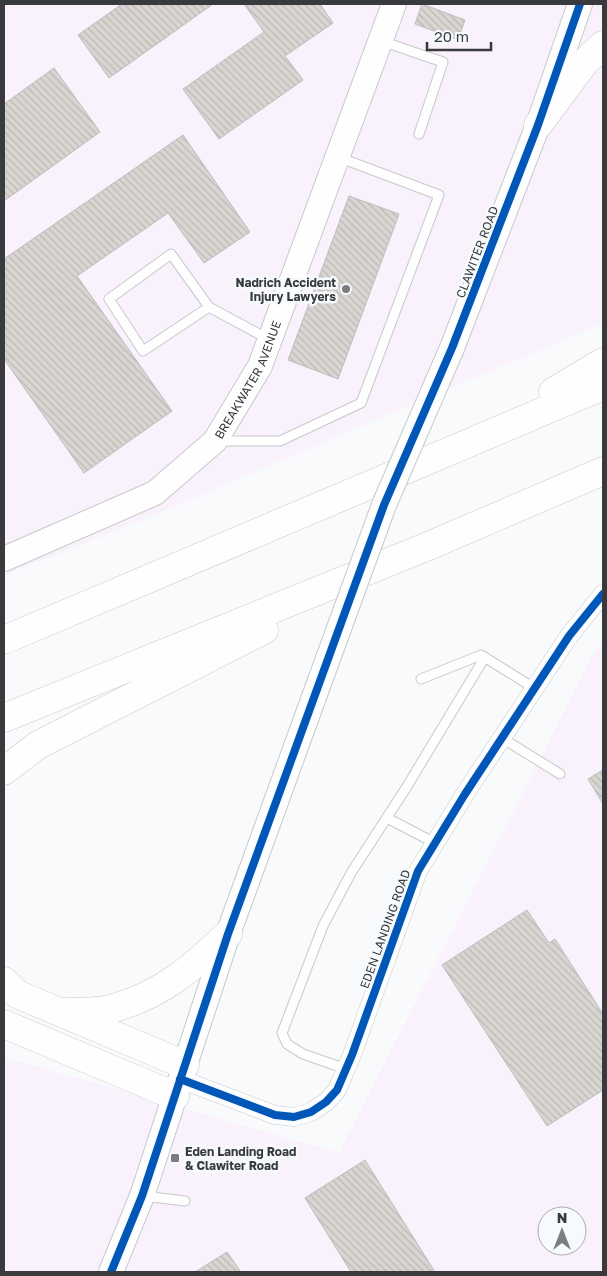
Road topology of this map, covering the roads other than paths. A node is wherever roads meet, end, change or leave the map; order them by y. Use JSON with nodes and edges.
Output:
{"nodes":[{"id":1,"x":394,"y":4,"type":"edge"},
{"id":2,"x":580,"y":4,"type":"edge"},
{"id":3,"x":380,"y":41,"type":"junction"},
{"id":4,"x":603,"y":45,"type":"edge"},
{"id":5,"x":538,"y":125,"type":"junction"},
{"id":6,"x":418,"y":134,"type":"dead end"},
{"id":7,"x":338,"y":157,"type":"junction"},
{"id":8,"x":209,"y":307,"type":"junction"},
{"id":9,"x":270,"y":340,"type":"junction"},
{"id":10,"x":603,"y":362,"type":"edge"},
{"id":11,"x":603,"y":386,"type":"edge"},
{"id":12,"x":215,"y":441,"type":"junction"},
{"id":13,"x":448,"y":453,"type":"junction"},
{"id":14,"x":603,"y":471,"type":"edge"},
{"id":15,"x":426,"y":547,"type":"junction"},
{"id":16,"x":4,"y":559,"type":"edge"},
{"id":17,"x":603,"y":594,"type":"edge"},
{"id":18,"x":4,"y":640,"type":"edge"},
{"id":19,"x":485,"y":657,"type":"junction"},
{"id":20,"x":421,"y":679,"type":"dead end"},
{"id":21,"x":534,"y":688,"type":"junction"},
{"id":22,"x":4,"y":718,"type":"edge"},
{"id":23,"x":502,"y":738,"type":"junction"},
{"id":24,"x":4,"y":771,"type":"edge"},
{"id":25,"x":560,"y":774,"type":"dead end"},
{"id":26,"x":387,"y":818,"type":"junction"},
{"id":27,"x":435,"y":843,"type":"junction"},
{"id":28,"x":228,"y":934,"type":"junction"},
{"id":29,"x":4,"y":981,"type":"edge"},
{"id":30,"x":58,"y":1012,"type":"junction"},
{"id":31,"x":4,"y":1024,"type":"edge"},
{"id":32,"x":346,"y":1069,"type":"junction"},
{"id":33,"x":180,"y":1080,"type":"junction"},
{"id":34,"x":142,"y":1196,"type":"junction"},
{"id":35,"x":185,"y":1201,"type":"dead end"},
{"id":36,"x":111,"y":1272,"type":"edge"}],
"edges":[{"from":1,"to":3,"type":"street","name":"BREAKWATER AVENUE"},
{"from":2,"to":5,"type":"street","name":"CLAWITER ROAD"},
{"from":3,"to":6,"type":"lane"},
{"from":3,"to":7,"type":"street","name":"BREAKWATER AVENUE"},
{"from":4,"to":5,"type":"highway"},
{"from":5,"to":28,"type":"street","name":"CLAWITER ROAD","bridge":true},
{"from":7,"to":9,"type":"street","name":"BREAKWATER AVENUE"},
{"from":7,"to":12,"type":"lane"},
{"from":8,"to":8,"type":"lane"},
{"from":8,"to":9,"type":"lane"},
{"from":9,"to":12,"type":"street","name":"BREAKWATER AVENUE"},
{"from":10,"to":13,"type":"highway"},
{"from":11,"to":13,"type":"highway"},
{"from":12,"to":16,"type":"street","name":"BREAKWATER AVENUE"},
{"from":13,"to":18,"type":"highway"},
{"from":14,"to":15,"type":"highway"},
{"from":15,"to":22,"type":"highway"},
{"from":15,"to":24,"type":"highway"},
{"from":17,"to":21,"type":"street","name":"EDEN LANDING ROAD"},
{"from":19,"to":20,"type":"lane"},
{"from":19,"to":21,"type":"lane"},
{"from":19,"to":26,"type":"lane"},
{"from":21,"to":23,"type":"street","name":"EDEN LANDING ROAD"},
{"from":23,"to":25,"type":"lane"},
{"from":23,"to":27,"type":"street","name":"EDEN LANDING ROAD"},
{"from":26,"to":27,"type":"lane"},
{"from":26,"to":32,"type":"lane"},
{"from":27,"to":32,"type":"street","name":"EDEN LANDING ROAD"},
{"from":28,"to":30,"type":"highway"},
{"from":28,"to":33,"type":"street"},
{"from":29,"to":30,"type":"highway"},
{"from":30,"to":33,"type":"highway"},
{"from":31,"to":33,"type":"highway"},
{"from":32,"to":33,"type":"street","name":"EDEN LANDING ROAD"},
{"from":33,"to":34,"type":"street"},
{"from":34,"to":35,"type":"lane"},
{"from":34,"to":36,"type":"street"}]}
